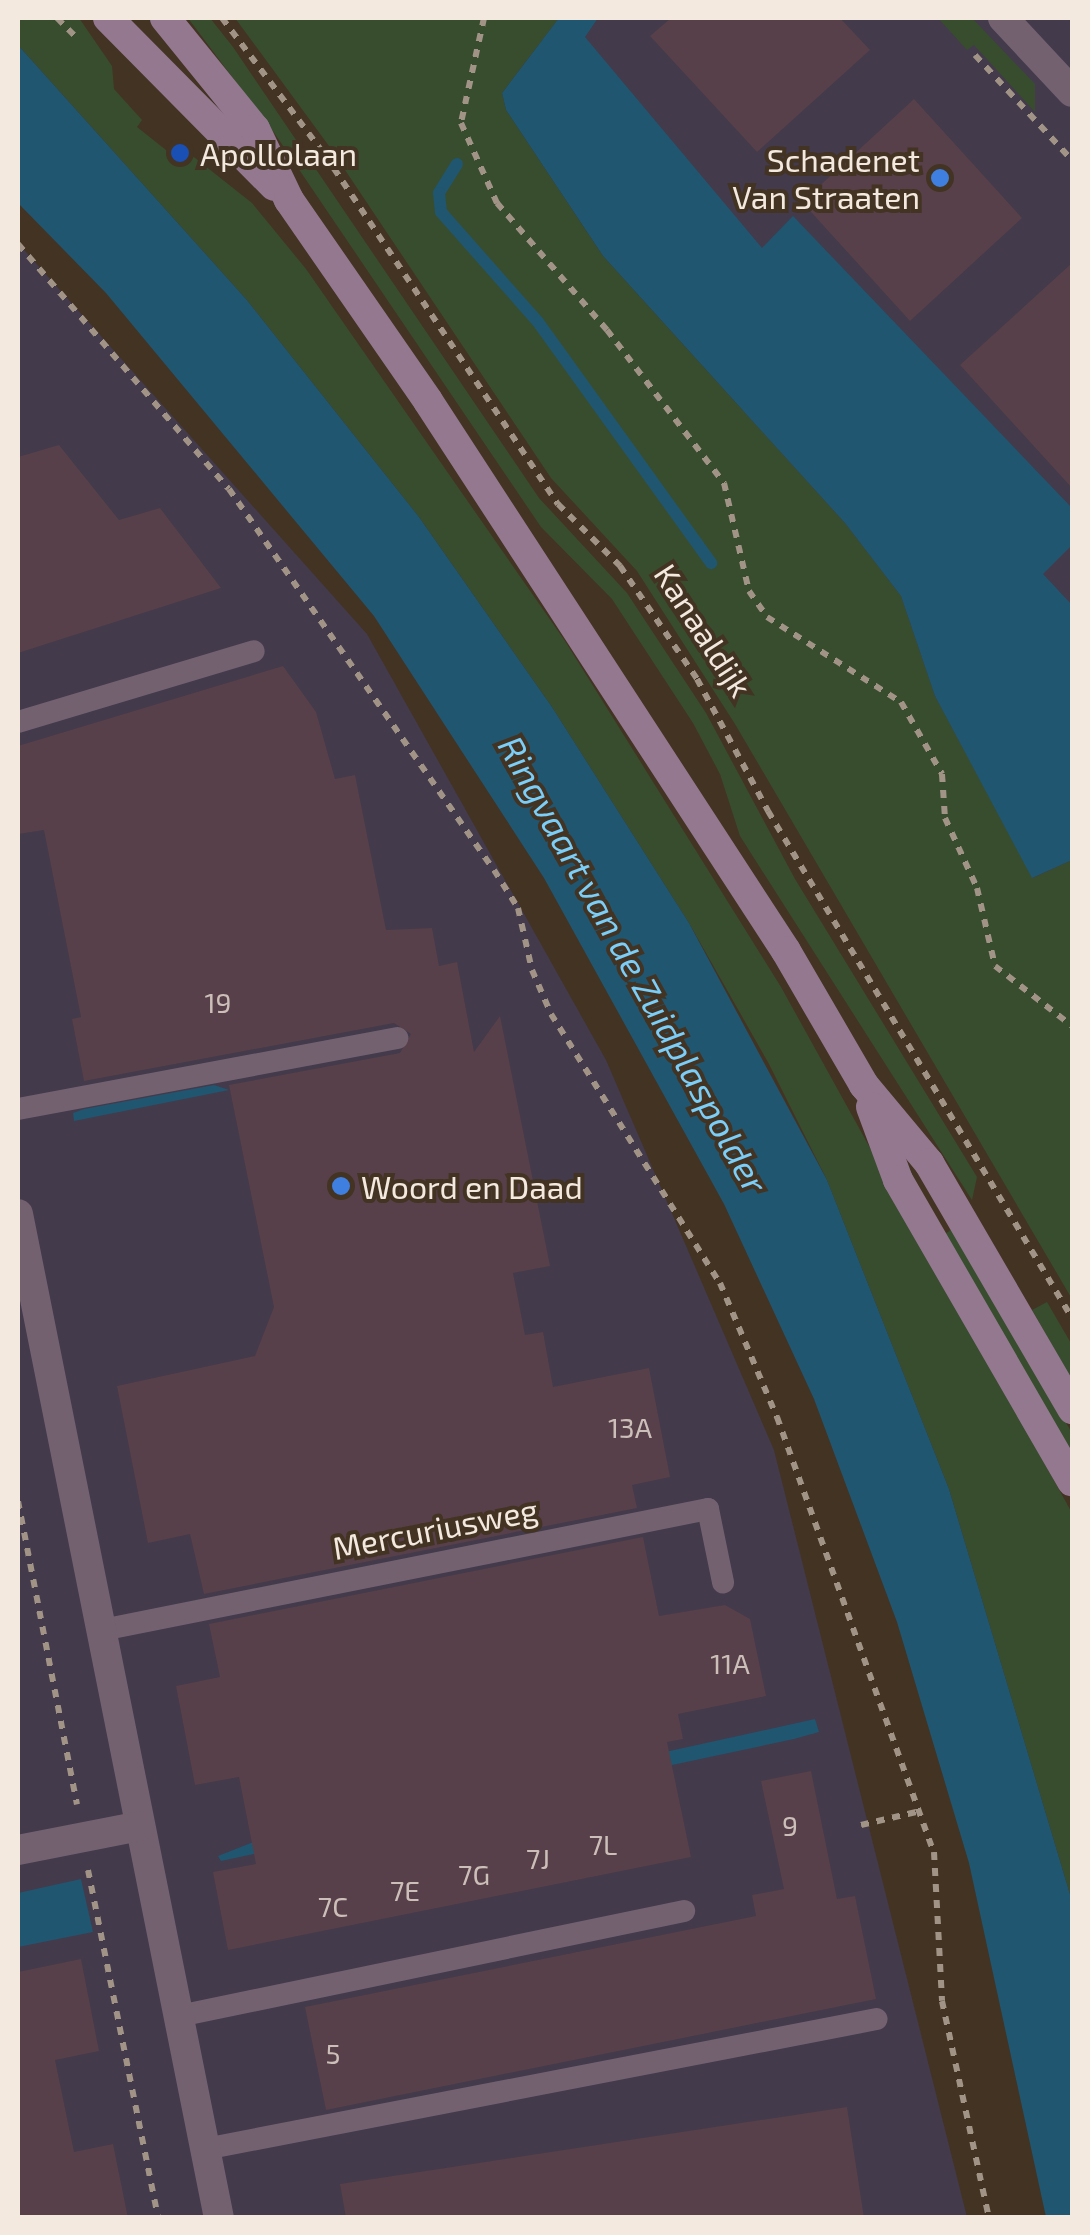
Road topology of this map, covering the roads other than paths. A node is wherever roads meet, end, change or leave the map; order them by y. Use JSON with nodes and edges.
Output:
{"nodes":[{"id":1,"x":108,"y":18,"type":"edge"},
{"id":2,"x":165,"y":18,"type":"edge"},
{"id":3,"x":1002,"y":18,"type":"edge"},
{"id":4,"x":1072,"y":92,"type":"edge"},
{"id":5,"x":289,"y":200,"type":"junction"},
{"id":6,"x":254,"y":651,"type":"dead end"},
{"id":7,"x":18,"y":722,"type":"edge"},
{"id":8,"x":396,"y":1038,"type":"dead end"},
{"id":9,"x":864,"y":1085,"type":"junction"},
{"id":10,"x":18,"y":1109,"type":"edge"},
{"id":11,"x":18,"y":1214,"type":"edge"},
{"id":12,"x":1072,"y":1409,"type":"edge"},
{"id":13,"x":1072,"y":1481,"type":"edge"},
{"id":14,"x":723,"y":1582,"type":"dead end"},
{"id":15,"x":102,"y":1630,"type":"junction"},
{"id":16,"x":140,"y":1826,"type":"junction"},
{"id":17,"x":18,"y":1850,"type":"edge"},
{"id":18,"x":684,"y":1910,"type":"dead end"},
{"id":19,"x":179,"y":2016,"type":"junction"},
{"id":20,"x":877,"y":2019,"type":"dead end"},
{"id":21,"x":205,"y":2148,"type":"junction"},
{"id":22,"x":219,"y":2218,"type":"edge"}],
"edges":[{"from":1,"to":5,"type":"main road"},
{"from":2,"to":5,"type":"main road"},
{"from":3,"to":4,"type":"street"},
{"from":5,"to":9,"type":"main road"},
{"from":6,"to":7,"type":"lane"},
{"from":8,"to":10,"type":"lane"},
{"from":9,"to":12,"type":"main road"},
{"from":9,"to":13,"type":"main road"},
{"from":11,"to":15,"type":"street"},
{"from":14,"to":15,"type":"lane","name":"Mercuriusweg"},
{"from":15,"to":16,"type":"street"},
{"from":16,"to":17,"type":"street"},
{"from":16,"to":19,"type":"street"},
{"from":18,"to":19,"type":"lane"},
{"from":19,"to":21,"type":"street"},
{"from":20,"to":21,"type":"lane"},
{"from":21,"to":22,"type":"street"}]}
